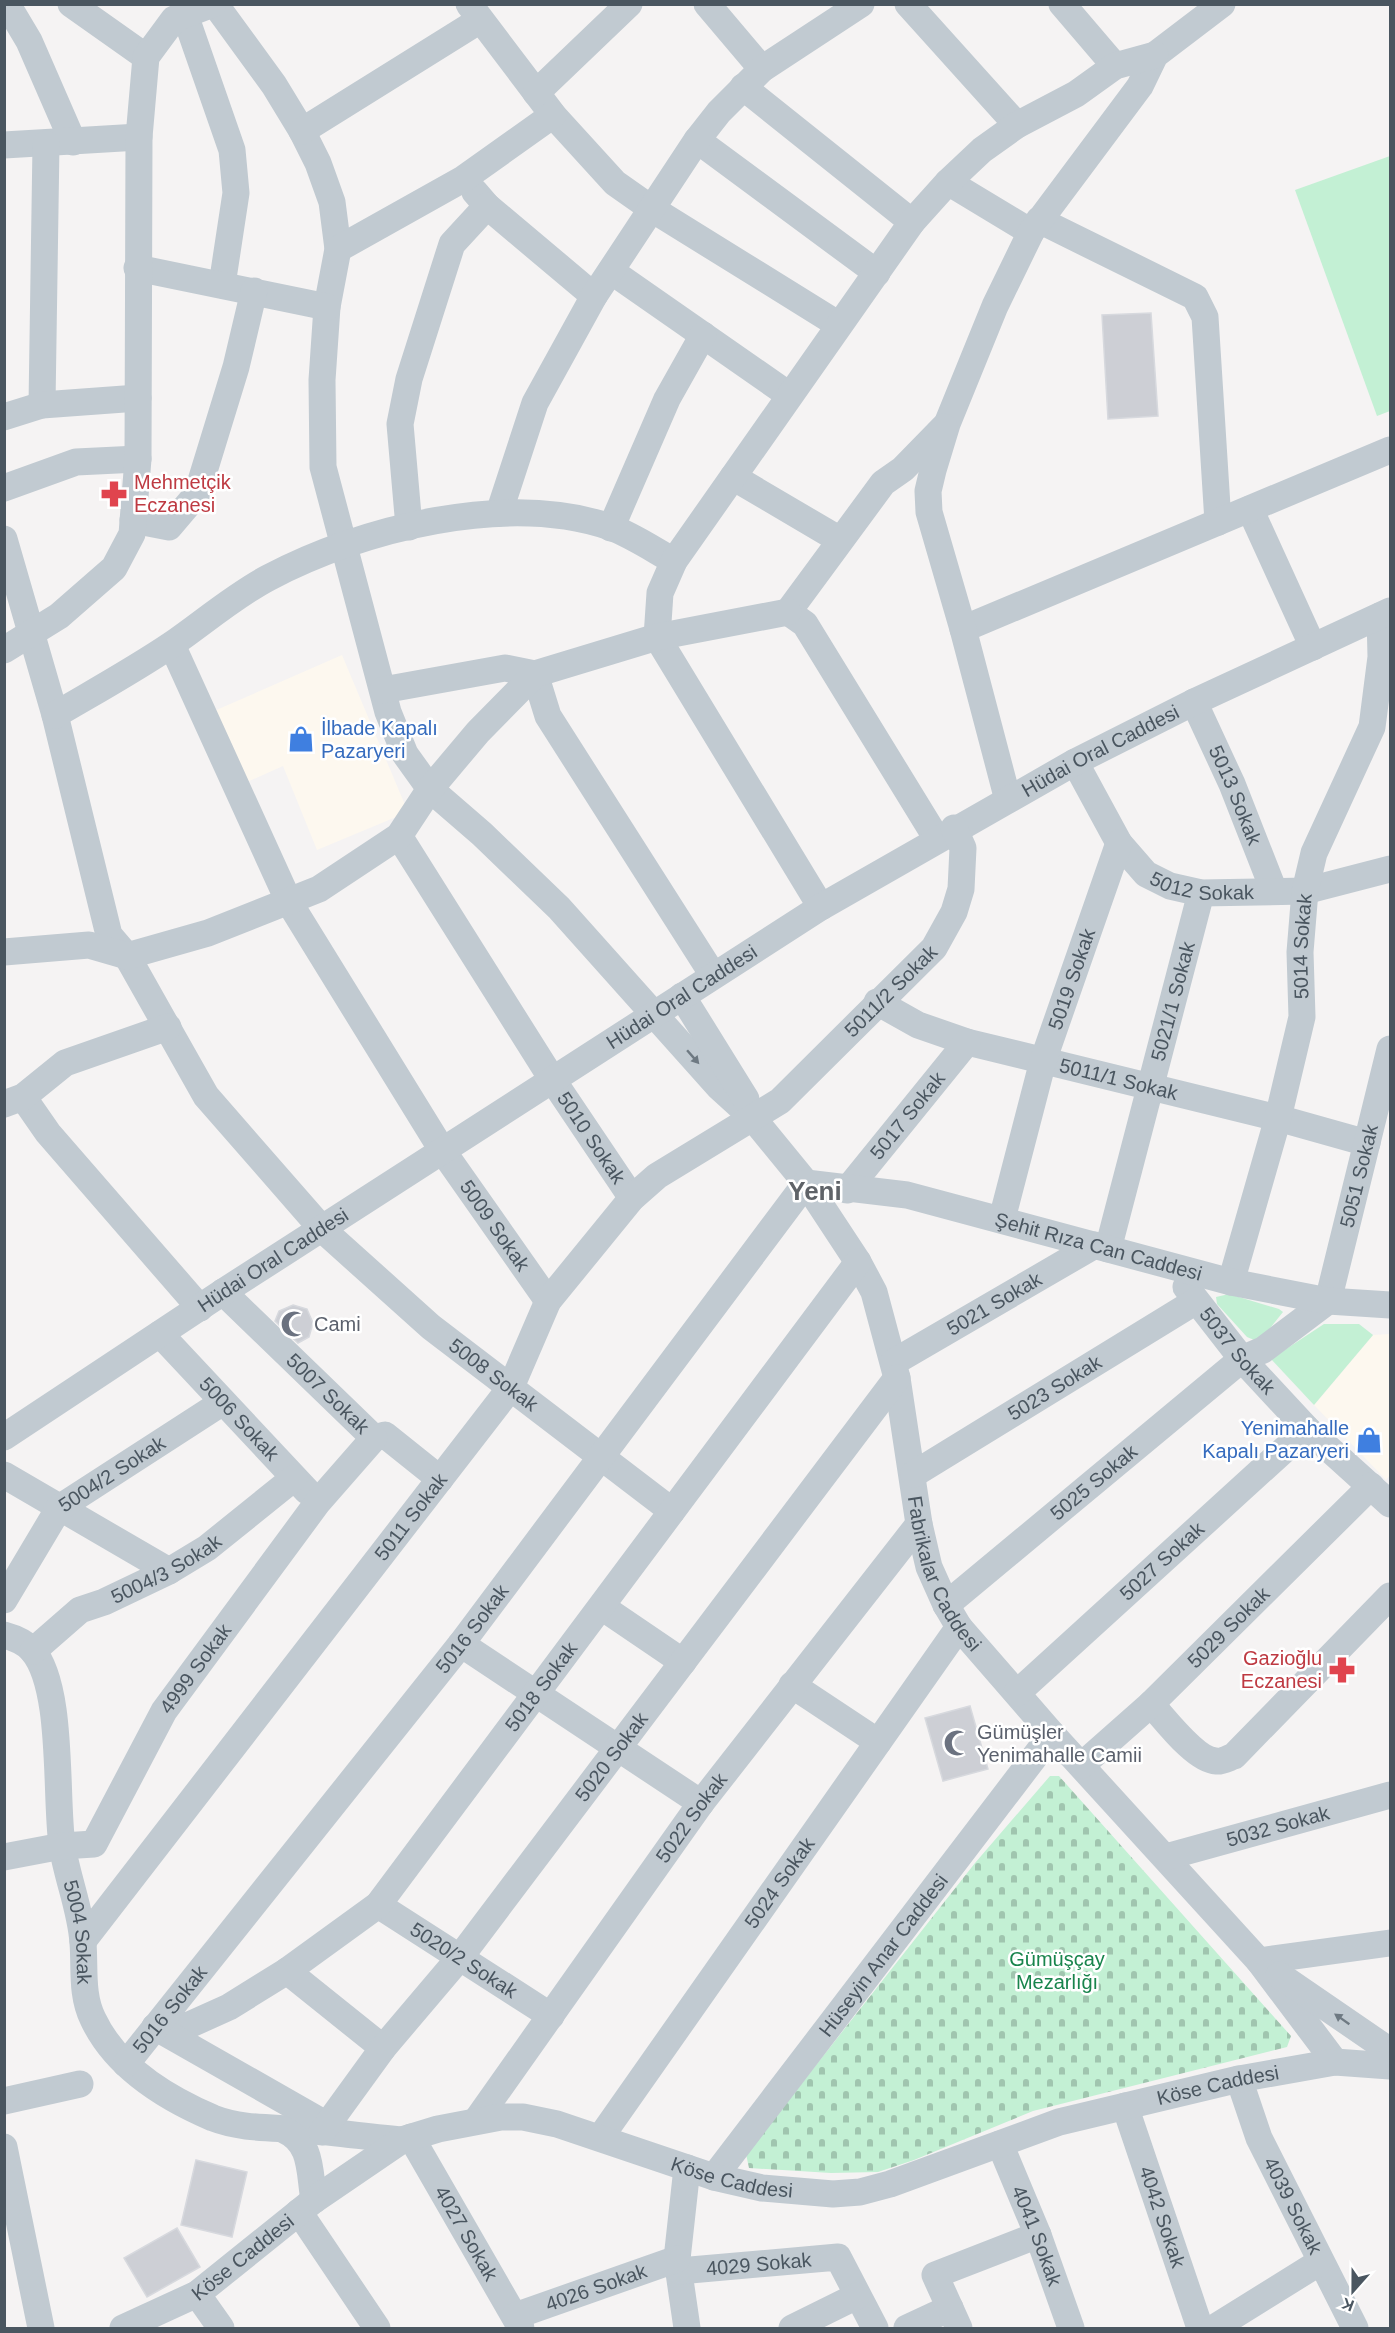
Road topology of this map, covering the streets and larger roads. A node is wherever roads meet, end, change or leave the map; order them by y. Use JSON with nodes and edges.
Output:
{"nodes":[{"id":1,"x":7,"y":4,"type":"edge"},
{"id":2,"x":71,"y":4,"type":"edge"},
{"id":3,"x":214,"y":4,"type":"edge"},
{"id":4,"x":629,"y":4,"type":"edge"},
{"id":5,"x":707,"y":4,"type":"edge"},
{"id":6,"x":861,"y":4,"type":"edge"},
{"id":7,"x":908,"y":4,"type":"edge"},
{"id":8,"x":1062,"y":4,"type":"edge"},
{"id":9,"x":1222,"y":4,"type":"edge"},
{"id":10,"x":475,"y":12,"type":"edge"},
{"id":11,"x":173,"y":13,"type":"edge"},
{"id":12,"x":1195,"y":13,"type":"edge"},
{"id":13,"x":1155,"y":55,"type":"junction"},
{"id":14,"x":146,"y":57,"type":"junction"},
{"id":15,"x":1115,"y":66,"type":"junction"},
{"id":16,"x":753,"y":78,"type":"junction"},
{"id":17,"x":536,"y":93,"type":"junction"},
{"id":18,"x":553,"y":115,"type":"junction"},
{"id":19,"x":1017,"y":124,"type":"junction"},
{"id":20,"x":302,"y":131,"type":"junction"},
{"id":21,"x":139,"y":136,"type":"junction"},
{"id":22,"x":697,"y":140,"type":"junction"},
{"id":23,"x":73,"y":142,"type":"junction"},
{"id":24,"x":46,"y":144,"type":"junction"},
{"id":25,"x":4,"y":145,"type":"edge"},
{"id":26,"x":463,"y":179,"type":"junction"},
{"id":27,"x":948,"y":182,"type":"junction"},
{"id":28,"x":487,"y":206,"type":"junction"},
{"id":29,"x":652,"y":209,"type":"junction"},
{"id":30,"x":912,"y":222,"type":"junction"},
{"id":31,"x":1035,"y":226,"type":"junction"},
{"id":32,"x":338,"y":249,"type":"junction"},
{"id":33,"x":137,"y":268,"type":"junction"},
{"id":34,"x":611,"y":271,"type":"junction"},
{"id":35,"x":877,"y":273,"type":"junction"},
{"id":36,"x":222,"y":285,"type":"junction"},
{"id":37,"x":254,"y":291,"type":"junction"},
{"id":38,"x":594,"y":296,"type":"junction"},
{"id":39,"x":327,"y":307,"type":"junction"},
{"id":40,"x":840,"y":325,"type":"junction"},
{"id":41,"x":703,"y":335,"type":"junction"},
{"id":42,"x":789,"y":395,"type":"junction"},
{"id":43,"x":138,"y":398,"type":"junction"},
{"id":44,"x":42,"y":405,"type":"junction"},
{"id":45,"x":4,"y":417,"type":"edge"},
{"id":46,"x":947,"y":424,"type":"junction"},
{"id":47,"x":1390,"y":450,"type":"edge"},
{"id":48,"x":138,"y":459,"type":"junction"},
{"id":49,"x":733,"y":477,"type":"junction"},
{"id":50,"x":4,"y":488,"type":"edge"},
{"id":51,"x":1250,"y":509,"type":"junction"},
{"id":52,"x":499,"y":513,"type":"junction"},
{"id":53,"x":133,"y":520,"type":"junction"},
{"id":54,"x":1218,"y":522,"type":"junction"},
{"id":55,"x":409,"y":527,"type":"junction"},
{"id":56,"x":611,"y":528,"type":"junction"},
{"id":57,"x":4,"y":538,"type":"edge"},
{"id":58,"x":840,"y":540,"type":"junction"},
{"id":59,"x":343,"y":545,"type":"junction"},
{"id":60,"x":674,"y":561,"type":"junction"},
{"id":61,"x":788,"y":612,"type":"junction"},
{"id":62,"x":1385,"y":613,"type":"edge"},
{"id":63,"x":963,"y":629,"type":"junction"},
{"id":64,"x":33,"y":634,"type":"junction"},
{"id":65,"x":657,"y":637,"type":"junction"},
{"id":66,"x":172,"y":645,"type":"junction"},
{"id":67,"x":1313,"y":647,"type":"junction"},
{"id":68,"x":4,"y":650,"type":"edge"},
{"id":69,"x":535,"y":674,"type":"junction"},
{"id":70,"x":383,"y":690,"type":"junction"},
{"id":71,"x":1194,"y":702,"type":"junction"},
{"id":72,"x":55,"y":715,"type":"junction"},
{"id":73,"x":1381,"y":729,"type":"edge"},
{"id":74,"x":1075,"y":762,"type":"junction"},
{"id":75,"x":430,"y":789,"type":"junction"},
{"id":76,"x":1008,"y":800,"type":"junction"},
{"id":77,"x":946,"y":834,"type":"junction"},
{"id":78,"x":399,"y":836,"type":"junction"},
{"id":79,"x":1119,"y":843,"type":"junction"},
{"id":80,"x":1390,"y":869,"type":"edge"},
{"id":81,"x":1275,"y":891,"type":"junction"},
{"id":82,"x":1305,"y":891,"type":"junction"},
{"id":83,"x":1201,"y":893,"type":"junction"},
{"id":84,"x":289,"y":902,"type":"junction"},
{"id":85,"x":821,"y":907,"type":"junction"},
{"id":86,"x":4,"y":952,"type":"edge"},
{"id":87,"x":127,"y":956,"type":"junction"},
{"id":88,"x":713,"y":975,"type":"junction"},
{"id":89,"x":682,"y":996,"type":"junction"},
{"id":90,"x":877,"y":1002,"type":"junction"},
{"id":91,"x":654,"y":1013,"type":"junction"},
{"id":92,"x":168,"y":1027,"type":"junction"},
{"id":93,"x":967,"y":1042,"type":"junction"},
{"id":94,"x":1390,"y":1049,"type":"edge"},
{"id":95,"x":1043,"y":1061,"type":"junction"},
{"id":96,"x":552,"y":1079,"type":"junction"},
{"id":97,"x":1153,"y":1087,"type":"junction"},
{"id":98,"x":14,"y":1100,"type":"edge"},
{"id":99,"x":752,"y":1118,"type":"junction"},
{"id":100,"x":1278,"y":1118,"type":"junction"},
{"id":101,"x":1367,"y":1143,"type":"junction"},
{"id":102,"x":442,"y":1150,"type":"junction"},
{"id":103,"x":806,"y":1183,"type":"junction"},
{"id":104,"x":847,"y":1190,"type":"junction"},
{"id":105,"x":632,"y":1198,"type":"junction"},
{"id":106,"x":1002,"y":1219,"type":"junction"},
{"id":107,"x":323,"y":1230,"type":"junction"},
{"id":108,"x":1102,"y":1247,"type":"junction"},
{"id":109,"x":858,"y":1262,"type":"junction"},
{"id":110,"x":1170,"y":1267,"type":"junction"},
{"id":111,"x":1232,"y":1282,"type":"junction"},
{"id":112,"x":223,"y":1292,"type":"junction"},
{"id":113,"x":548,"y":1301,"type":"junction"},
{"id":114,"x":1196,"y":1301,"type":"junction"},
{"id":115,"x":1328,"y":1301,"type":"junction"},
{"id":116,"x":1390,"y":1305,"type":"edge"},
{"id":117,"x":200,"y":1308,"type":"junction"},
{"id":118,"x":160,"y":1334,"type":"junction"},
{"id":119,"x":1242,"y":1359,"type":"junction"},
{"id":120,"x":896,"y":1370,"type":"junction"},
{"id":121,"x":511,"y":1387,"type":"junction"},
{"id":122,"x":223,"y":1402,"type":"junction"},
{"id":123,"x":1307,"y":1429,"type":"junction"},
{"id":124,"x":4,"y":1437,"type":"edge"},
{"id":125,"x":374,"y":1438,"type":"junction"},
{"id":126,"x":600,"y":1456,"type":"junction"},
{"id":127,"x":914,"y":1474,"type":"junction"},
{"id":128,"x":4,"y":1475,"type":"edge"},
{"id":129,"x":294,"y":1478,"type":"junction"},
{"id":130,"x":440,"y":1479,"type":"junction"},
{"id":131,"x":1381,"y":1495,"type":"edge"},
{"id":132,"x":318,"y":1502,"type":"junction"},
{"id":133,"x":60,"y":1508,"type":"junction"},
{"id":134,"x":672,"y":1511,"type":"junction"},
{"id":135,"x":919,"y":1524,"type":"junction"},
{"id":136,"x":168,"y":1571,"type":"junction"},
{"id":137,"x":1390,"y":1596,"type":"edge"},
{"id":138,"x":4,"y":1600,"type":"edge"},
{"id":139,"x":602,"y":1607,"type":"junction"},
{"id":140,"x":952,"y":1616,"type":"junction"},
{"id":141,"x":4,"y":1635,"type":"edge"},
{"id":142,"x":461,"y":1644,"type":"junction"},
{"id":143,"x":33,"y":1651,"type":"junction"},
{"id":144,"x":683,"y":1662,"type":"junction"},
{"id":145,"x":792,"y":1685,"type":"junction"},
{"id":146,"x":1017,"y":1693,"type":"junction"},
{"id":147,"x":537,"y":1696,"type":"junction"},
{"id":148,"x":1151,"y":1704,"type":"junction"},
{"id":149,"x":1052,"y":1734,"type":"junction"},
{"id":150,"x":878,"y":1742,"type":"junction"},
{"id":151,"x":618,"y":1748,"type":"junction"},
{"id":152,"x":1082,"y":1765,"type":"junction"},
{"id":153,"x":1390,"y":1795,"type":"edge"},
{"id":154,"x":701,"y":1803,"type":"junction"},
{"id":155,"x":62,"y":1846,"type":"junction"},
{"id":156,"x":4,"y":1857,"type":"edge"},
{"id":157,"x":1166,"y":1857,"type":"junction"},
{"id":158,"x":378,"y":1905,"type":"junction"},
{"id":159,"x":83,"y":1941,"type":"junction"},
{"id":160,"x":1390,"y":1943,"type":"edge"},
{"id":161,"x":461,"y":1956,"type":"junction"},
{"id":162,"x":1258,"y":1961,"type":"junction"},
{"id":163,"x":287,"y":1971,"type":"junction"},
{"id":164,"x":551,"y":2016,"type":"junction"},
{"id":165,"x":155,"y":2027,"type":"junction"},
{"id":166,"x":383,"y":2048,"type":"junction"},
{"id":167,"x":1335,"y":2062,"type":"junction"},
{"id":168,"x":126,"y":2064,"type":"junction"},
{"id":169,"x":1390,"y":2064,"type":"edge"},
{"id":170,"x":1239,"y":2079,"type":"junction"},
{"id":171,"x":80,"y":2084,"type":"dead end"},
{"id":172,"x":4,"y":2101,"type":"edge"},
{"id":173,"x":1125,"y":2106,"type":"junction"},
{"id":174,"x":476,"y":2121,"type":"junction"},
{"id":175,"x":325,"y":2128,"type":"junction"},
{"id":176,"x":284,"y":2130,"type":"junction"},
{"id":177,"x":407,"y":2138,"type":"junction"},
{"id":178,"x":600,"y":2138,"type":"junction"},
{"id":179,"x":1000,"y":2144,"type":"junction"},
{"id":180,"x":4,"y":2147,"type":"edge"},
{"id":181,"x":687,"y":2168,"type":"junction"},
{"id":182,"x":714,"y":2177,"type":"junction"},
{"id":183,"x":306,"y":2206,"type":"junction"},
{"id":184,"x":1038,"y":2235,"type":"junction"},
{"id":185,"x":1320,"y":2262,"type":"junction"},
{"id":186,"x":678,"y":2265,"type":"junction"},
{"id":187,"x":16,"y":2268,"type":"edge"},
{"id":188,"x":197,"y":2294,"type":"junction"},
{"id":189,"x":857,"y":2296,"type":"junction"},
{"id":190,"x":955,"y":2318,"type":"edge"},
{"id":191,"x":518,"y":2322,"type":"edge"},
{"id":192,"x":41,"y":2328,"type":"edge"},
{"id":193,"x":123,"y":2328,"type":"edge"},
{"id":194,"x":221,"y":2328,"type":"edge"},
{"id":195,"x":377,"y":2328,"type":"edge"},
{"id":196,"x":687,"y":2328,"type":"edge"},
{"id":197,"x":792,"y":2328,"type":"edge"},
{"id":198,"x":875,"y":2328,"type":"edge"},
{"id":199,"x":907,"y":2328,"type":"edge"},
{"id":200,"x":1071,"y":2328,"type":"edge"},
{"id":201,"x":1200,"y":2328,"type":"edge"},
{"id":202,"x":1214,"y":2328,"type":"edge"},
{"id":203,"x":1355,"y":2328,"type":"edge"}],
"edges":[{"from":1,"to":23,"type":"street"},
{"from":2,"to":14,"type":"street"},
{"from":3,"to":11,"type":"street"},
{"from":3,"to":20,"type":"street","name":"Fabrikalar Caddesi"},
{"from":4,"to":17,"type":"street"},
{"from":5,"to":16,"type":"street"},
{"from":6,"to":16,"type":"street"},
{"from":7,"to":19,"type":"street"},
{"from":8,"to":15,"type":"street"},
{"from":9,"to":12,"type":"street"},
{"from":10,"to":17,"type":"street"},
{"from":10,"to":20,"type":"street"},
{"from":11,"to":14,"type":"street"},
{"from":11,"to":36,"type":"street"},
{"from":12,"to":13,"type":"street"},
{"from":13,"to":15,"type":"street"},
{"from":13,"to":31,"type":"street"},
{"from":14,"to":21,"type":"street"},
{"from":15,"to":19,"type":"street"},
{"from":16,"to":22,"type":"street"},
{"from":16,"to":30,"type":"street"},
{"from":17,"to":18,"type":"street"},
{"from":18,"to":26,"type":"street"},
{"from":18,"to":29,"type":"street"},
{"from":19,"to":27,"type":"street"},
{"from":20,"to":32,"type":"street","name":"Fabrikalar Caddesi"},
{"from":21,"to":23,"type":"street"},
{"from":21,"to":33,"type":"street"},
{"from":22,"to":29,"type":"street"},
{"from":22,"to":35,"type":"street"},
{"from":23,"to":24,"type":"street"},
{"from":24,"to":25,"type":"street"},
{"from":24,"to":44,"type":"street"},
{"from":26,"to":28,"type":"street"},
{"from":26,"to":32,"type":"street"},
{"from":27,"to":30,"type":"street"},
{"from":27,"to":31,"type":"street"},
{"from":28,"to":38,"type":"street"},
{"from":28,"to":55,"type":"street"},
{"from":29,"to":34,"type":"street"},
{"from":29,"to":40,"type":"street"},
{"from":30,"to":35,"type":"street"},
{"from":31,"to":46,"type":"street"},
{"from":31,"to":54,"type":"street"},
{"from":32,"to":39,"type":"street","name":"Fabrikalar Caddesi"},
{"from":33,"to":36,"type":"street"},
{"from":33,"to":43,"type":"street"},
{"from":34,"to":38,"type":"street"},
{"from":34,"to":41,"type":"street"},
{"from":35,"to":40,"type":"street"},
{"from":36,"to":37,"type":"street"},
{"from":37,"to":39,"type":"street"},
{"from":37,"to":53,"type":"street"},
{"from":38,"to":52,"type":"street"},
{"from":39,"to":59,"type":"street","name":"Fabrikalar Caddesi"},
{"from":40,"to":42,"type":"street"},
{"from":41,"to":42,"type":"street"},
{"from":41,"to":56,"type":"street"},
{"from":42,"to":49,"type":"street"},
{"from":43,"to":44,"type":"street"},
{"from":43,"to":48,"type":"street"},
{"from":44,"to":45,"type":"street"},
{"from":46,"to":58,"type":"street"},
{"from":46,"to":63,"type":"street"},
{"from":47,"to":51,"type":"street"},
{"from":48,"to":50,"type":"street"},
{"from":48,"to":53,"type":"street"},
{"from":49,"to":58,"type":"street"},
{"from":49,"to":60,"type":"street"},
{"from":51,"to":54,"type":"street"},
{"from":51,"to":67,"type":"street"},
{"from":52,"to":55,"type":"street"},
{"from":52,"to":56,"type":"street"},
{"from":53,"to":64,"type":"street"},
{"from":54,"to":63,"type":"street"},
{"from":55,"to":59,"type":"street"},
{"from":56,"to":60,"type":"street"},
{"from":57,"to":64,"type":"street","name":"5008 Sokak"},
{"from":58,"to":61,"type":"street"},
{"from":59,"to":66,"type":"street"},
{"from":59,"to":70,"type":"street","name":"Fabrikalar Caddesi"},
{"from":60,"to":65,"type":"street"},
{"from":61,"to":65,"type":"street"},
{"from":61,"to":77,"type":"street","name":"5011/2 Sokak"},
{"from":62,"to":67,"type":"street","name":"Hüdai Oral Caddesi"},
{"from":62,"to":73,"type":"street","name":"5014 Sokak"},
{"from":63,"to":76,"type":"street"},
{"from":64,"to":68,"type":"street"},
{"from":64,"to":72,"type":"street","name":"5008 Sokak"},
{"from":65,"to":69,"type":"street"},
{"from":65,"to":85,"type":"street"},
{"from":66,"to":72,"type":"street"},
{"from":66,"to":84,"type":"street","name":"5009 Sokak"},
{"from":67,"to":71,"type":"street","name":"Hüdai Oral Caddesi"},
{"from":69,"to":70,"type":"street"},
{"from":69,"to":75,"type":"street"},
{"from":69,"to":88,"type":"street"},
{"from":70,"to":75,"type":"street","name":"Fabrikalar Caddesi"},
{"from":71,"to":74,"type":"street","name":"Hüdai Oral Caddesi"},
{"from":71,"to":81,"type":"street","name":"5013 Sokak"},
{"from":72,"to":87,"type":"street","name":"5008 Sokak"},
{"from":73,"to":82,"type":"street","name":"5014 Sokak"},
{"from":74,"to":76,"type":"street","name":"Hüdai Oral Caddesi"},
{"from":74,"to":79,"type":"street","name":"5012 Sokak"},
{"from":75,"to":78,"type":"street"},
{"from":75,"to":91,"type":"street","name":"Fabrikalar Caddesi"},
{"from":76,"to":77,"type":"street","name":"Hüdai Oral Caddesi"},
{"from":77,"to":85,"type":"street","name":"Hüdai Oral Caddesi"},
{"from":77,"to":90,"type":"street","name":"5011/2 Sokak"},
{"from":78,"to":84,"type":"street"},
{"from":78,"to":96,"type":"street","name":"5010 Sokak"},
{"from":79,"to":83,"type":"street","name":"5012 Sokak"},
{"from":79,"to":95,"type":"street","name":"5019 Sokak"},
{"from":80,"to":82,"type":"street","name":"5012 Sokak"},
{"from":81,"to":82,"type":"street","name":"5012 Sokak"},
{"from":81,"to":83,"type":"street","name":"5012 Sokak"},
{"from":82,"to":100,"type":"street","name":"5014 Sokak"},
{"from":83,"to":97,"type":"street","name":"5021/1 Sokak"},
{"from":84,"to":87,"type":"street"},
{"from":84,"to":102,"type":"street","name":"5009 Sokak"},
{"from":85,"to":88,"type":"street","name":"Hüdai Oral Caddesi"},
{"from":86,"to":87,"type":"street"},
{"from":87,"to":92,"type":"street","name":"5008 Sokak"},
{"from":88,"to":89,"type":"street","name":"Hüdai Oral Caddesi"},
{"from":89,"to":91,"type":"street","name":"Hüdai Oral Caddesi"},
{"from":89,"to":99,"type":"street","name":"Fabrikalar Caddesi"},
{"from":90,"to":93,"type":"street","name":"5011/1 Sokak"},
{"from":90,"to":99,"type":"street","name":"5011/2 Sokak"},
{"from":91,"to":96,"type":"street","name":"Hüdai Oral Caddesi"},
{"from":91,"to":99,"type":"street","name":"Fabrikalar Caddesi","one_way":true},
{"from":92,"to":98,"type":"street"},
{"from":92,"to":107,"type":"street","name":"5008 Sokak"},
{"from":93,"to":95,"type":"street","name":"5011/1 Sokak"},
{"from":93,"to":104,"type":"street","name":"5017 Sokak"},
{"from":94,"to":101,"type":"street","name":"5051 Sokak"},
{"from":95,"to":97,"type":"street","name":"5011/1 Sokak"},
{"from":95,"to":106,"type":"street","name":"5019 Sokak"},
{"from":96,"to":102,"type":"street","name":"Hüdai Oral Caddesi"},
{"from":96,"to":105,"type":"street","name":"5010 Sokak"},
{"from":97,"to":100,"type":"street","name":"5011/1 Sokak"},
{"from":97,"to":108,"type":"street","name":"5021/1 Sokak"},
{"from":98,"to":117,"type":"street"},
{"from":99,"to":103,"type":"street","name":"Fabrikalar Caddesi"},
{"from":99,"to":105,"type":"street","name":"5011 Sokak"},
{"from":100,"to":101,"type":"street","name":"5011/1 Sokak"},
{"from":100,"to":111,"type":"street","name":"5014 Sokak"},
{"from":101,"to":115,"type":"street","name":"5051 Sokak"},
{"from":102,"to":107,"type":"street","name":"Hüdai Oral Caddesi"},
{"from":102,"to":113,"type":"street","name":"5009 Sokak"},
{"from":103,"to":104,"type":"street","name":"Şehit Rıza Can Caddesi"},
{"from":103,"to":109,"type":"street","name":"Fabrikalar Caddesi"},
{"from":103,"to":126,"type":"street","name":"5016 Sokak"},
{"from":104,"to":106,"type":"street","name":"Şehit Rıza Can Caddesi"},
{"from":105,"to":113,"type":"street","name":"5011 Sokak"},
{"from":106,"to":108,"type":"street","name":"Şehit Rıza Can Caddesi"},
{"from":107,"to":112,"type":"street","name":"Hüdai Oral Caddesi"},
{"from":107,"to":121,"type":"street","name":"5008 Sokak"},
{"from":108,"to":110,"type":"street","name":"Şehit Rıza Can Caddesi"},
{"from":108,"to":120,"type":"street","name":"5021 Sokak"},
{"from":109,"to":120,"type":"street","name":"Fabrikalar Caddesi"},
{"from":109,"to":134,"type":"street","name":"5018 Sokak"},
{"from":110,"to":111,"type":"street","name":"Şehit Rıza Can Caddesi"},
{"from":110,"to":114,"type":"street","name":"5037 Sokak"},
{"from":111,"to":115,"type":"street","name":"Şehit Rıza Can Caddesi"},
{"from":112,"to":117,"type":"street","name":"Hüdai Oral Caddesi"},
{"from":112,"to":125,"type":"street","name":"5007 Sokak"},
{"from":113,"to":121,"type":"street","name":"5011 Sokak"},
{"from":114,"to":119,"type":"street","name":"5037 Sokak"},
{"from":114,"to":127,"type":"street","name":"5023 Sokak"},
{"from":115,"to":116,"type":"street","name":"Şehit Rıza Can Caddesi"},
{"from":115,"to":119,"type":"street","name":"5025 Sokak"},
{"from":117,"to":118,"type":"street","name":"Hüdai Oral Caddesi"},
{"from":118,"to":122,"type":"street","name":"5006 Sokak"},
{"from":118,"to":124,"type":"street","name":"Hüdai Oral Caddesi"},
{"from":119,"to":123,"type":"street","name":"5037 Sokak"},
{"from":119,"to":140,"type":"street","name":"5025 Sokak"},
{"from":120,"to":127,"type":"street","name":"Fabrikalar Caddesi"},
{"from":120,"to":144,"type":"street","name":"5020 Sokak"},
{"from":121,"to":126,"type":"street","name":"5008 Sokak"},
{"from":121,"to":130,"type":"street","name":"5011 Sokak"},
{"from":122,"to":129,"type":"street","name":"5006 Sokak"},
{"from":122,"to":133,"type":"street","name":"5004/2 Sokak"},
{"from":123,"to":131,"type":"street","name":"5037 Sokak"},
{"from":123,"to":146,"type":"street","name":"5027 Sokak"},
{"from":125,"to":130,"type":"street","name":"5007 Sokak"},
{"from":125,"to":132,"type":"street","name":"4999 Sokak"},
{"from":126,"to":134,"type":"street","name":"5008 Sokak"},
{"from":126,"to":142,"type":"street","name":"5016 Sokak"},
{"from":127,"to":135,"type":"street","name":"Fabrikalar Caddesi"},
{"from":128,"to":133,"type":"street"},
{"from":129,"to":132,"type":"street","name":"5006 Sokak"},
{"from":129,"to":136,"type":"street","name":"5004/3 Sokak"},
{"from":130,"to":159,"type":"street","name":"5011 Sokak"},
{"from":131,"to":148,"type":"street","name":"5029 Sokak"},
{"from":132,"to":155,"type":"street","name":"4999 Sokak"},
{"from":133,"to":136,"type":"street"},
{"from":133,"to":138,"type":"street","name":"5004/2 Sokak"},
{"from":134,"to":139,"type":"street","name":"5018 Sokak"},
{"from":135,"to":140,"type":"street","name":"Fabrikalar Caddesi"},
{"from":135,"to":145,"type":"street","name":"5022 Sokak"},
{"from":136,"to":143,"type":"street","name":"5004/3 Sokak"},
{"from":137,"to":148,"type":"street"},
{"from":139,"to":144,"type":"street"},
{"from":139,"to":147,"type":"street","name":"5018 Sokak"},
{"from":140,"to":146,"type":"street","name":"Fabrikalar Caddesi"},
{"from":140,"to":150,"type":"street","name":"5024 Sokak"},
{"from":141,"to":143,"type":"street"},
{"from":142,"to":147,"type":"street"},
{"from":142,"to":165,"type":"street","name":"5016 Sokak"},
{"from":143,"to":155,"type":"street","name":"5004 Sokak"},
{"from":144,"to":151,"type":"street","name":"5020 Sokak"},
{"from":145,"to":150,"type":"street"},
{"from":145,"to":154,"type":"street","name":"5022 Sokak"},
{"from":146,"to":149,"type":"street","name":"Fabrikalar Caddesi"},
{"from":147,"to":151,"type":"street"},
{"from":147,"to":158,"type":"street","name":"5018 Sokak"},
{"from":148,"to":152,"type":"street","name":"5029 Sokak"},
{"from":149,"to":152,"type":"street","name":"Fabrikalar Caddesi"},
{"from":149,"to":182,"type":"street","name":"Hüseyin Anar Caddesi"},
{"from":150,"to":178,"type":"street","name":"5024 Sokak"},
{"from":151,"to":154,"type":"street"},
{"from":151,"to":161,"type":"street","name":"5020 Sokak"},
{"from":152,"to":157,"type":"street","name":"Fabrikalar Caddesi"},
{"from":153,"to":157,"type":"street","name":"5032 Sokak"},
{"from":154,"to":164,"type":"street","name":"5022 Sokak"},
{"from":155,"to":156,"type":"street","name":"4999 Sokak"},
{"from":155,"to":159,"type":"street","name":"5004 Sokak"},
{"from":157,"to":162,"type":"street","name":"Fabrikalar Caddesi"},
{"from":158,"to":161,"type":"street","name":"5020/2 Sokak"},
{"from":158,"to":163,"type":"street","name":"5018 Sokak"},
{"from":159,"to":168,"type":"street","name":"5004 Sokak"},
{"from":160,"to":162,"type":"street"},
{"from":161,"to":164,"type":"street","name":"5020/2 Sokak"},
{"from":161,"to":166,"type":"street","name":"5020 Sokak"},
{"from":162,"to":167,"type":"street","name":"Fabrikalar Caddesi"},
{"from":169,"to":162,"type":"street","name":"Fabrikalar Caddesi","one_way":true},
{"from":163,"to":165,"type":"street","name":"5018 Sokak"},
{"from":163,"to":166,"type":"street"},
{"from":164,"to":174,"type":"street","name":"5022 Sokak"},
{"from":165,"to":168,"type":"street","name":"5016 Sokak"},
{"from":165,"to":175,"type":"street"},
{"from":166,"to":175,"type":"street","name":"5020 Sokak"},
{"from":167,"to":169,"type":"street","name":"Köse Caddesi"},
{"from":167,"to":170,"type":"street","name":"Köse Caddesi"},
{"from":168,"to":176,"type":"street","name":"5004 Sokak"},
{"from":170,"to":173,"type":"street","name":"Köse Caddesi"},
{"from":170,"to":185,"type":"street","name":"4039 Sokak"},
{"from":171,"to":172,"type":"street"},
{"from":173,"to":179,"type":"street","name":"Köse Caddesi"},
{"from":173,"to":201,"type":"street","name":"4042 Sokak"},
{"from":174,"to":177,"type":"street","name":"Köse Caddesi"},
{"from":174,"to":178,"type":"street","name":"Köse Caddesi"},
{"from":175,"to":176,"type":"street","name":"5004 Sokak"},
{"from":175,"to":177,"type":"street","name":"5004 Sokak"},
{"from":176,"to":183,"type":"street"},
{"from":177,"to":183,"type":"street","name":"Köse Caddesi"},
{"from":177,"to":191,"type":"street","name":"4027 Sokak"},
{"from":178,"to":181,"type":"street","name":"Köse Caddesi"},
{"from":179,"to":182,"type":"street","name":"Köse Caddesi"},
{"from":179,"to":184,"type":"street","name":"4041 Sokak"},
{"from":180,"to":187,"type":"street"},
{"from":181,"to":182,"type":"street","name":"Köse Caddesi"},
{"from":181,"to":186,"type":"street"},
{"from":183,"to":188,"type":"street","name":"Köse Caddesi"},
{"from":183,"to":195,"type":"street"},
{"from":184,"to":190,"type":"street"},
{"from":184,"to":200,"type":"street","name":"4041 Sokak"},
{"from":185,"to":202,"type":"street"},
{"from":185,"to":203,"type":"street","name":"4039 Sokak"},
{"from":186,"to":189,"type":"street","name":"4029 Sokak"},
{"from":186,"to":191,"type":"street","name":"4026 Sokak"},
{"from":186,"to":196,"type":"street"},
{"from":187,"to":192,"type":"street"},
{"from":188,"to":193,"type":"street","name":"Köse Caddesi"},
{"from":188,"to":194,"type":"street"},
{"from":189,"to":197,"type":"street"},
{"from":189,"to":198,"type":"street"},
{"from":190,"to":199,"type":"street"}]}
